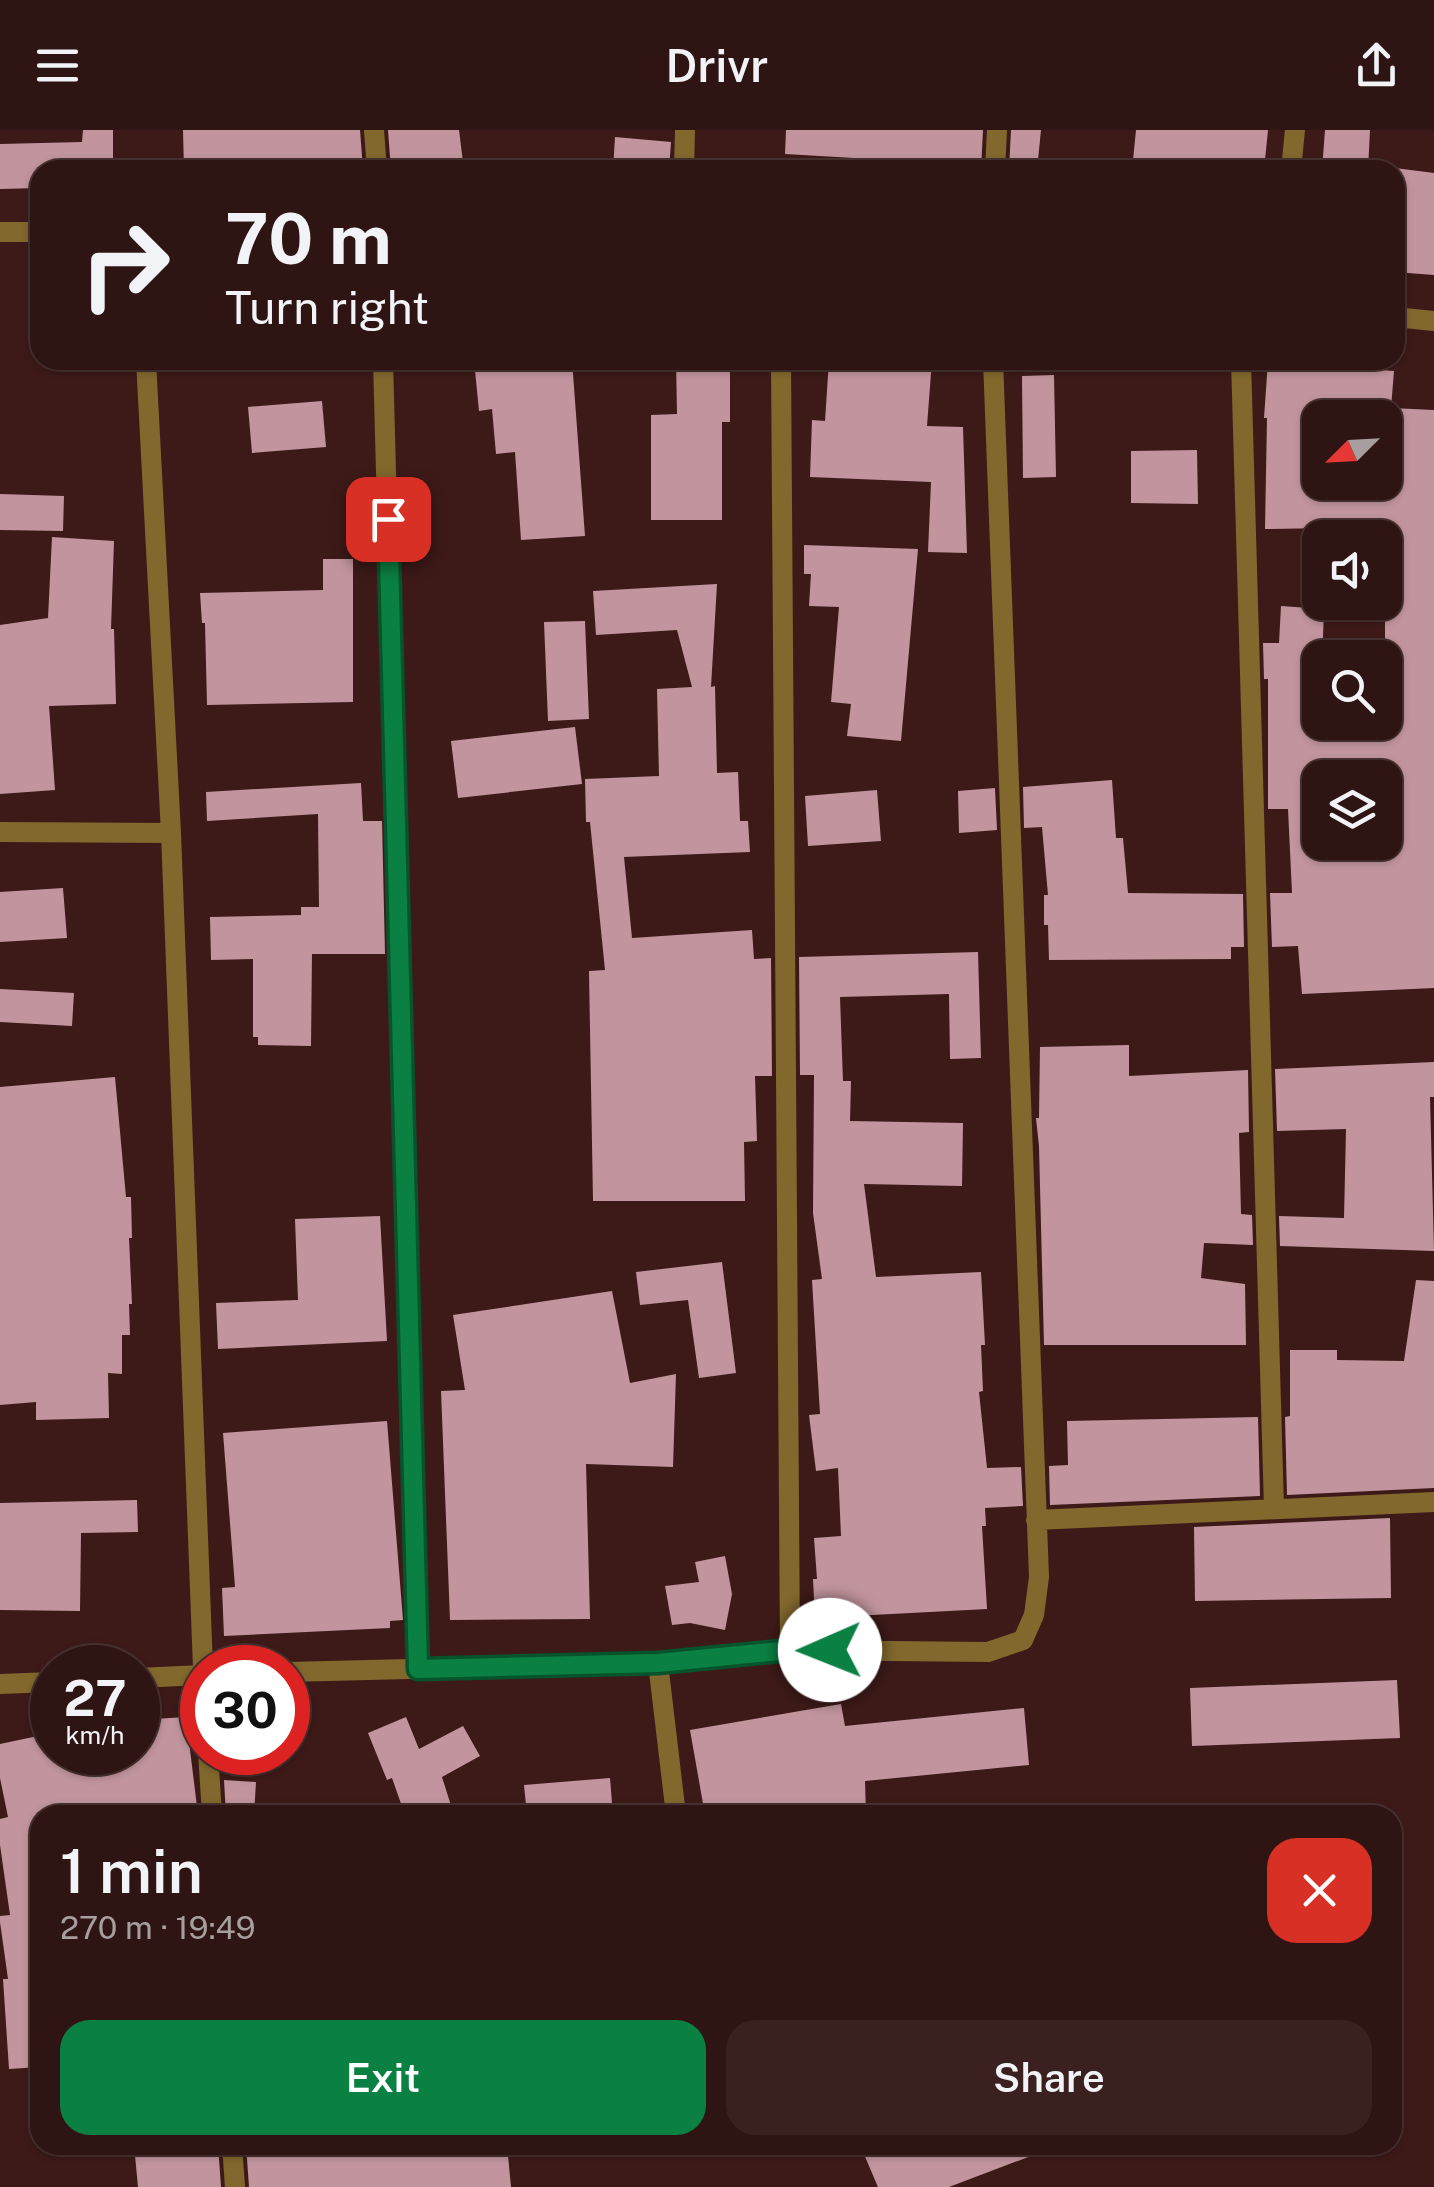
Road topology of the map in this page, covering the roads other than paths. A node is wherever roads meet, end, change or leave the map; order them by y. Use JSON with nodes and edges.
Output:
{"nodes":[{"id":1,"x":374,"y":130,"type":"edge"},
{"id":2,"x":685,"y":130,"type":"edge"},
{"id":3,"x":997,"y":130,"type":"edge"},
{"id":4,"x":1295,"y":130,"type":"edge"},
{"id":5,"x":376,"y":160,"type":"edge"},
{"id":6,"x":684,"y":160,"type":"edge"},
{"id":7,"x":996,"y":160,"type":"edge"},
{"id":8,"x":1292,"y":160,"type":"edge"},
{"id":9,"x":0,"y":232,"type":"edge"},
{"id":10,"x":30,"y":232,"type":"edge"},
{"id":11,"x":1405,"y":318,"type":"edge"},
{"id":12,"x":1434,"y":320,"type":"edge"},
{"id":13,"x":147,"y":370,"type":"edge"},
{"id":14,"x":383,"y":370,"type":"edge"},
{"id":15,"x":781,"y":370,"type":"edge"},
{"id":16,"x":993,"y":370,"type":"edge"},
{"id":17,"x":1241,"y":370,"type":"edge"},
{"id":18,"x":0,"y":832,"type":"edge"},
{"id":19,"x":171,"y":833,"type":"junction"},
{"id":20,"x":1434,"y":1502,"type":"edge"},
{"id":21,"x":1274,"y":1508,"type":"junction"},
{"id":22,"x":1036,"y":1520,"type":"junction"},
{"id":23,"x":202,"y":1645,"type":"edge"},
{"id":24,"x":790,"y":1650,"type":"junction"},
{"id":25,"x":658,"y":1663,"type":"junction"},
{"id":26,"x":418,"y":1669,"type":"junction"},
{"id":27,"x":310,"y":1671,"type":"edge"},
{"id":28,"x":30,"y":1683,"type":"edge"},
{"id":29,"x":0,"y":1684,"type":"edge"},
{"id":30,"x":209,"y":1775,"type":"edge"},
{"id":31,"x":211,"y":1805,"type":"edge"},
{"id":32,"x":675,"y":1805,"type":"edge"},
{"id":33,"x":233,"y":2155,"type":"edge"},
{"id":34,"x":235,"y":2187,"type":"edge"}],
"edges":[{"from":1,"to":5,"type":"street"},
{"from":2,"to":6,"type":"street"},
{"from":3,"to":7,"type":"street"},
{"from":4,"to":8,"type":"street"},
{"from":9,"to":10,"type":"street"},
{"from":11,"to":12,"type":"street"},
{"from":13,"to":19,"type":"street"},
{"from":14,"to":26,"type":"street"},
{"from":15,"to":24,"type":"street"},
{"from":16,"to":22,"type":"street"},
{"from":17,"to":21,"type":"street"},
{"from":18,"to":19,"type":"street"},
{"from":19,"to":23,"type":"street"},
{"from":20,"to":21,"type":"street"},
{"from":21,"to":22,"type":"street"},
{"from":22,"to":24,"type":"street"},
{"from":24,"to":25,"type":"street"},
{"from":25,"to":26,"type":"street"},
{"from":25,"to":32,"type":"street"},
{"from":26,"to":27,"type":"street"},
{"from":28,"to":29,"type":"street"},
{"from":30,"to":31,"type":"street"},
{"from":33,"to":34,"type":"street"}]}
